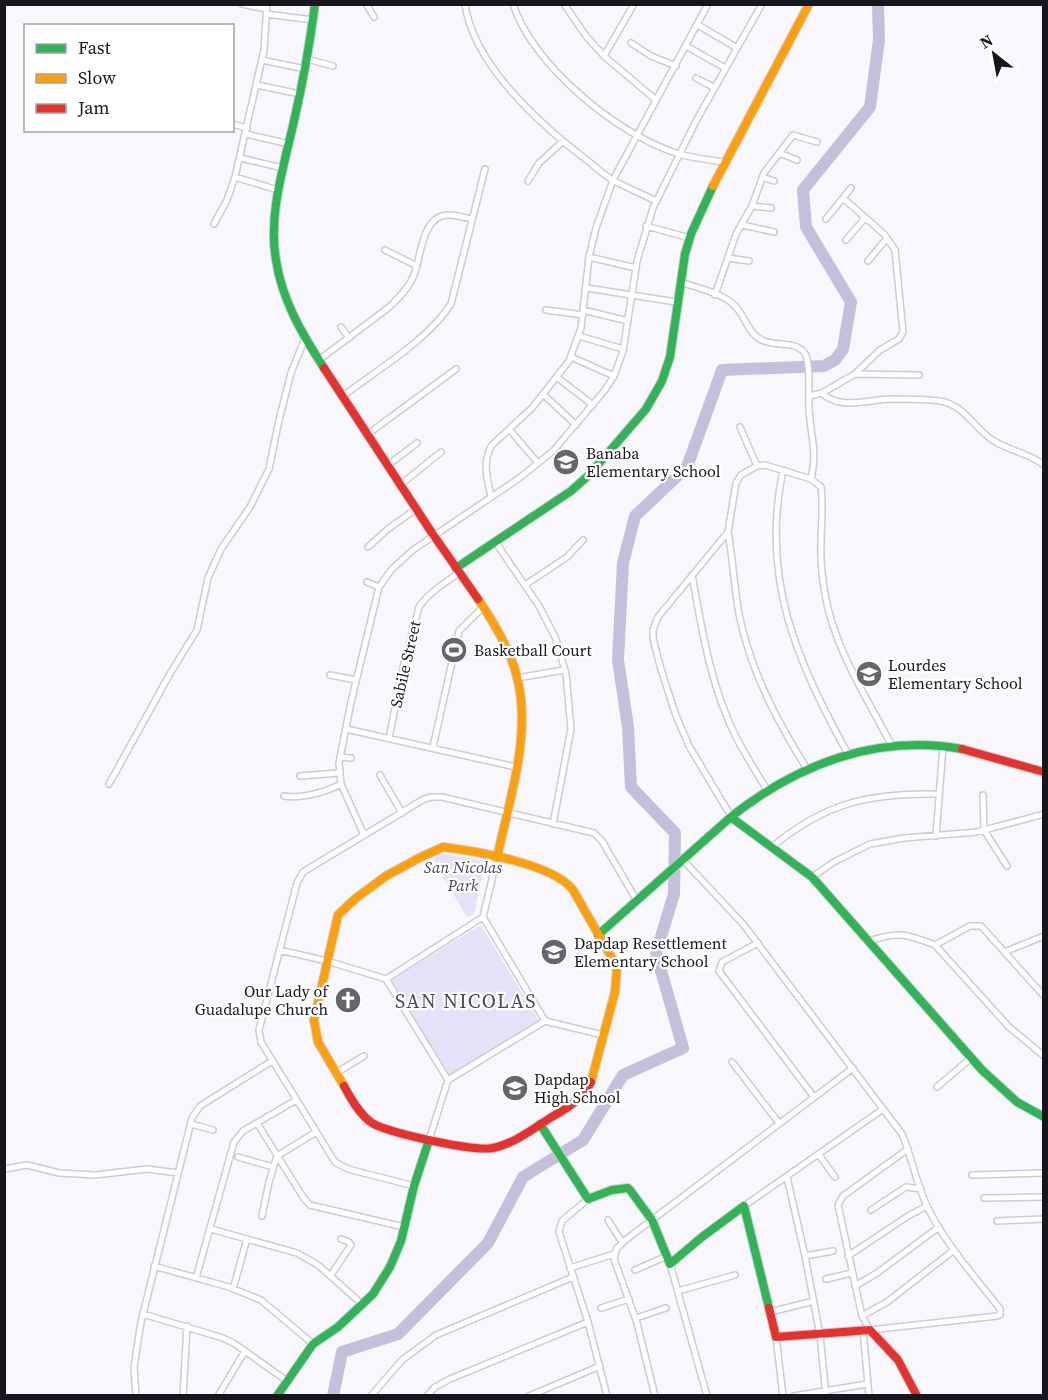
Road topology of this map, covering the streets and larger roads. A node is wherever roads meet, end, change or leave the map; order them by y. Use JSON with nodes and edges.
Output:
{"nodes":[{"id":1,"x":242,"y":4,"type":"edge"},
{"id":2,"x":315,"y":4,"type":"edge"},
{"id":3,"x":366,"y":4,"type":"edge"},
{"id":4,"x":465,"y":4,"type":"edge"},
{"id":5,"x":513,"y":4,"type":"edge"},
{"id":6,"x":564,"y":4,"type":"edge"},
{"id":7,"x":634,"y":4,"type":"edge"},
{"id":8,"x":708,"y":4,"type":"edge"},
{"id":9,"x":762,"y":4,"type":"edge"},
{"id":10,"x":809,"y":4,"type":"edge"},
{"id":11,"x":267,"y":9,"type":"edge"},
{"id":12,"x":374,"y":17,"type":"dead end"},
{"id":13,"x":313,"y":20,"type":"junction"},
{"id":14,"x":698,"y":25,"type":"junction"},
{"id":15,"x":631,"y":43,"type":"dead end"},
{"id":16,"x":686,"y":46,"type":"junction"},
{"id":17,"x":737,"y":48,"type":"junction"},
{"id":18,"x":604,"y":56,"type":"junction"},
{"id":19,"x":307,"y":59,"type":"junction"},
{"id":20,"x":262,"y":60,"type":"junction"},
{"id":21,"x":333,"y":66,"type":"dead end"},
{"id":22,"x":675,"y":66,"type":"junction"},
{"id":23,"x":725,"y":68,"type":"junction"},
{"id":24,"x":305,"y":69,"type":"junction"},
{"id":25,"x":696,"y":78,"type":"dead end"},
{"id":26,"x":257,"y":84,"type":"junction"},
{"id":27,"x":715,"y":88,"type":"junction"},
{"id":28,"x":300,"y":94,"type":"junction"},
{"id":29,"x":656,"y":100,"type":"junction"},
{"id":30,"x":234,"y":125,"type":"edge"},
{"id":31,"x":247,"y":131,"type":"junction"},
{"id":32,"x":637,"y":136,"type":"junction"},
{"id":33,"x":562,"y":142,"type":"junction"},
{"id":34,"x":817,"y":142,"type":"dead end"},
{"id":35,"x":289,"y":144,"type":"junction"},
{"id":36,"x":779,"y":153,"type":"junction"},
{"id":37,"x":679,"y":154,"type":"junction"},
{"id":38,"x":240,"y":158,"type":"junction"},
{"id":39,"x":797,"y":160,"type":"dead end"},
{"id":40,"x":724,"y":162,"type":"junction"},
{"id":41,"x":283,"y":168,"type":"junction"},
{"id":42,"x":484,"y":169,"type":"dead end"},
{"id":43,"x":236,"y":177,"type":"junction"},
{"id":44,"x":762,"y":177,"type":"junction"},
{"id":45,"x":613,"y":180,"type":"junction"},
{"id":46,"x":528,"y":181,"type":"dead end"},
{"id":47,"x":774,"y":181,"type":"dead end"},
{"id":48,"x":851,"y":188,"type":"dead end"},
{"id":49,"x":278,"y":190,"type":"junction"},
{"id":50,"x":844,"y":199,"type":"junction"},
{"id":51,"x":656,"y":201,"type":"junction"},
{"id":52,"x":752,"y":206,"type":"junction"},
{"id":53,"x":771,"y":208,"type":"dead end"},
{"id":54,"x":865,"y":218,"type":"junction"},
{"id":55,"x":472,"y":219,"type":"junction"},
{"id":56,"x":826,"y":219,"type":"dead end"},
{"id":57,"x":214,"y":224,"type":"dead end"},
{"id":58,"x":743,"y":225,"type":"junction"},
{"id":59,"x":646,"y":226,"type":"junction"},
{"id":60,"x":774,"y":232,"type":"dead end"},
{"id":61,"x":690,"y":238,"type":"junction"},
{"id":62,"x":887,"y":238,"type":"junction"},
{"id":63,"x":846,"y":240,"type":"dead end"},
{"id":64,"x":385,"y":250,"type":"dead end"},
{"id":65,"x":589,"y":257,"type":"junction"},
{"id":66,"x":728,"y":258,"type":"junction"},
{"id":67,"x":749,"y":261,"type":"dead end"},
{"id":68,"x":868,"y":261,"type":"dead end"},
{"id":69,"x":417,"y":266,"type":"junction"},
{"id":70,"x":636,"y":268,"type":"junction"},
{"id":71,"x":680,"y":282,"type":"junction"},
{"id":72,"x":586,"y":288,"type":"junction"},
{"id":73,"x":631,"y":294,"type":"junction"},
{"id":74,"x":715,"y":295,"type":"junction"},
{"id":75,"x":676,"y":303,"type":"junction"},
{"id":76,"x":546,"y":310,"type":"dead end"},
{"id":77,"x":583,"y":312,"type":"junction"},
{"id":78,"x":628,"y":321,"type":"junction"},
{"id":79,"x":341,"y":327,"type":"dead end"},
{"id":80,"x":579,"y":336,"type":"junction"},
{"id":81,"x":304,"y":338,"type":"junction"},
{"id":82,"x":349,"y":338,"type":"junction"},
{"id":83,"x":623,"y":349,"type":"junction"},
{"id":84,"x":571,"y":357,"type":"junction"},
{"id":85,"x":319,"y":360,"type":"junction"},
{"id":86,"x":456,"y":369,"type":"dead end"},
{"id":87,"x":855,"y":374,"type":"junction"},
{"id":88,"x":919,"y":375,"type":"dead end"},
{"id":89,"x":614,"y":376,"type":"junction"},
{"id":90,"x":558,"y":378,"type":"junction"},
{"id":91,"x":822,"y":393,"type":"junction"},
{"id":92,"x":543,"y":395,"type":"junction"},
{"id":93,"x":343,"y":396,"type":"junction"},
{"id":94,"x":809,"y":396,"type":"junction"},
{"id":95,"x":593,"y":405,"type":"junction"},
{"id":96,"x":576,"y":425,"type":"junction"},
{"id":97,"x":740,"y":427,"type":"dead end"},
{"id":98,"x":509,"y":429,"type":"junction"},
{"id":99,"x":368,"y":434,"type":"junction"},
{"id":100,"x":417,"y":444,"type":"dead end"},
{"id":101,"x":441,"y":452,"type":"dead end"},
{"id":102,"x":538,"y":463,"type":"junction"},
{"id":103,"x":388,"y":465,"type":"junction"},
{"id":104,"x":1044,"y":465,"type":"edge"},
{"id":105,"x":756,"y":466,"type":"junction"},
{"id":106,"x":783,"y":470,"type":"junction"},
{"id":107,"x":812,"y":479,"type":"junction"},
{"id":108,"x":400,"y":485,"type":"junction"},
{"id":109,"x":491,"y":496,"type":"junction"},
{"id":110,"x":416,"y":509,"type":"junction"},
{"id":111,"x":728,"y":532,"type":"junction"},
{"id":112,"x":433,"y":536,"type":"junction"},
{"id":113,"x":583,"y":540,"type":"dead end"},
{"id":114,"x":496,"y":543,"type":"junction"},
{"id":115,"x":368,"y":546,"type":"dead end"},
{"id":116,"x":458,"y":570,"type":"junction"},
{"id":117,"x":692,"y":575,"type":"junction"},
{"id":118,"x":367,"y":582,"type":"dead end"},
{"id":119,"x":525,"y":585,"type":"junction"},
{"id":120,"x":379,"y":587,"type":"junction"},
{"id":121,"x":483,"y":607,"type":"junction"},
{"id":122,"x":564,"y":670,"type":"junction"},
{"id":123,"x":330,"y":675,"type":"dead end"},
{"id":124,"x":517,"y":678,"type":"junction"},
{"id":125,"x":356,"y":680,"type":"junction"},
{"id":126,"x":346,"y":729,"type":"junction"},
{"id":127,"x":389,"y":738,"type":"junction"},
{"id":128,"x":892,"y":746,"type":"junction"},
{"id":129,"x":433,"y":747,"type":"junction"},
{"id":130,"x":943,"y":747,"type":"junction"},
{"id":131,"x":848,"y":754,"type":"junction"},
{"id":132,"x":340,"y":757,"type":"junction"},
{"id":133,"x":351,"y":758,"type":"dead end"},
{"id":134,"x":516,"y":767,"type":"junction"},
{"id":135,"x":807,"y":769,"type":"junction"},
{"id":136,"x":1044,"y":772,"type":"edge"},
{"id":137,"x":339,"y":773,"type":"junction"},
{"id":138,"x":380,"y":775,"type":"dead end"},
{"id":139,"x":300,"y":776,"type":"dead end"},
{"id":140,"x":109,"y":784,"type":"dead end"},
{"id":141,"x":341,"y":784,"type":"junction"},
{"id":142,"x":767,"y":790,"type":"junction"},
{"id":143,"x":939,"y":794,"type":"junction"},
{"id":144,"x":983,"y":795,"type":"dead end"},
{"id":145,"x":284,"y":796,"type":"dead end"},
{"id":146,"x":506,"y":812,"type":"junction"},
{"id":147,"x":402,"y":813,"type":"junction"},
{"id":148,"x":1044,"y":814,"type":"edge"},
{"id":149,"x":732,"y":818,"type":"junction"},
{"id":150,"x":553,"y":824,"type":"junction"},
{"id":151,"x":984,"y":830,"type":"junction"},
{"id":152,"x":364,"y":835,"type":"junction"},
{"id":153,"x":936,"y":836,"type":"junction"},
{"id":154,"x":772,"y":847,"type":"junction"},
{"id":155,"x":497,"y":858,"type":"junction"},
{"id":156,"x":681,"y":863,"type":"junction"},
{"id":157,"x":1007,"y":866,"type":"dead end"},
{"id":158,"x":812,"y":877,"type":"junction"},
{"id":159,"x":637,"y":901,"type":"junction"},
{"id":160,"x":483,"y":917,"type":"junction"},
{"id":161,"x":598,"y":935,"type":"junction"},
{"id":162,"x":1044,"y":936,"type":"edge"},
{"id":163,"x":869,"y":941,"type":"junction"},
{"id":164,"x":758,"y":943,"type":"junction"},
{"id":165,"x":935,"y":945,"type":"junction"},
{"id":166,"x":279,"y":950,"type":"junction"},
{"id":167,"x":1004,"y":952,"type":"junction"},
{"id":168,"x":327,"y":961,"type":"junction"},
{"id":169,"x":386,"y":979,"type":"junction"},
{"id":170,"x":1044,"y":982,"type":"edge"},
{"id":171,"x":1035,"y":986,"type":"junction"},
{"id":172,"x":1044,"y":996,"type":"edge"},
{"id":173,"x":545,"y":1021,"type":"junction"},
{"id":174,"x":603,"y":1035,"type":"junction"},
{"id":175,"x":364,"y":1056,"type":"dead end"},
{"id":176,"x":1044,"y":1056,"type":"edge"},
{"id":177,"x":971,"y":1058,"type":"junction"},
{"id":178,"x":272,"y":1061,"type":"junction"},
{"id":179,"x":732,"y":1062,"type":"dead end"},
{"id":180,"x":853,"y":1068,"type":"junction"},
{"id":181,"x":336,"y":1073,"type":"junction"},
{"id":182,"x":448,"y":1080,"type":"junction"},
{"id":183,"x":938,"y":1087,"type":"dead end"},
{"id":184,"x":814,"y":1097,"type":"junction"},
{"id":185,"x":296,"y":1100,"type":"junction"},
{"id":186,"x":883,"y":1109,"type":"junction"},
{"id":187,"x":1044,"y":1117,"type":"edge"},
{"id":188,"x":257,"y":1123,"type":"junction"},
{"id":189,"x":779,"y":1123,"type":"junction"},
{"id":190,"x":191,"y":1124,"type":"junction"},
{"id":191,"x":540,"y":1124,"type":"junction"},
{"id":192,"x":213,"y":1130,"type":"dead end"},
{"id":193,"x":316,"y":1132,"type":"junction"},
{"id":194,"x":429,"y":1140,"type":"junction"},
{"id":195,"x":908,"y":1149,"type":"junction"},
{"id":196,"x":819,"y":1155,"type":"junction"},
{"id":197,"x":277,"y":1156,"type":"junction"},
{"id":198,"x":238,"y":1157,"type":"dead end"},
{"id":199,"x":273,"y":1167,"type":"junction"},
{"id":200,"x":4,"y":1169,"type":"edge"},
{"id":201,"x":178,"y":1173,"type":"junction"},
{"id":202,"x":1044,"y":1173,"type":"edge"},
{"id":203,"x":972,"y":1175,"type":"dead end"},
{"id":204,"x":787,"y":1177,"type":"junction"},
{"id":205,"x":835,"y":1178,"type":"dead end"},
{"id":206,"x":414,"y":1186,"type":"junction"},
{"id":207,"x":921,"y":1189,"type":"junction"},
{"id":208,"x":1044,"y":1197,"type":"edge"},
{"id":209,"x":984,"y":1198,"type":"dead end"},
{"id":210,"x":588,"y":1199,"type":"junction"},
{"id":211,"x":744,"y":1206,"type":"junction"},
{"id":212,"x":927,"y":1206,"type":"junction"},
{"id":213,"x":871,"y":1210,"type":"dead end"},
{"id":214,"x":262,"y":1216,"type":"dead end"},
{"id":215,"x":1044,"y":1219,"type":"edge"},
{"id":216,"x":652,"y":1220,"type":"junction"},
{"id":217,"x":608,"y":1221,"type":"dead end"},
{"id":218,"x":997,"y":1221,"type":"dead end"},
{"id":219,"x":404,"y":1227,"type":"junction"},
{"id":220,"x":939,"y":1227,"type":"junction"},
{"id":221,"x":211,"y":1229,"type":"junction"},
{"id":222,"x":247,"y":1239,"type":"junction"},
{"id":223,"x":341,"y":1239,"type":"dead end"},
{"id":224,"x":622,"y":1242,"type":"junction"},
{"id":225,"x":954,"y":1250,"type":"junction"},
{"id":226,"x":833,"y":1251,"type":"dead end"},
{"id":227,"x":614,"y":1254,"type":"junction"},
{"id":228,"x":805,"y":1256,"type":"junction"},
{"id":229,"x":848,"y":1256,"type":"junction"},
{"id":230,"x":669,"y":1260,"type":"junction"},
{"id":231,"x":154,"y":1266,"type":"junction"},
{"id":232,"x":570,"y":1268,"type":"junction"},
{"id":233,"x":635,"y":1270,"type":"dead end"},
{"id":234,"x":852,"y":1273,"type":"junction"},
{"id":235,"x":331,"y":1275,"type":"junction"},
{"id":236,"x":735,"y":1275,"type":"dead end"},
{"id":237,"x":573,"y":1277,"type":"junction"},
{"id":238,"x":196,"y":1278,"type":"junction"},
{"id":239,"x":826,"y":1279,"type":"dead end"},
{"id":240,"x":855,"y":1286,"type":"junction"},
{"id":241,"x":233,"y":1289,"type":"junction"},
{"id":242,"x":678,"y":1291,"type":"junction"},
{"id":243,"x":629,"y":1299,"type":"junction"},
{"id":244,"x":814,"y":1301,"type":"junction"},
{"id":245,"x":362,"y":1304,"type":"junction"},
{"id":246,"x":601,"y":1308,"type":"dead end"},
{"id":247,"x":666,"y":1308,"type":"dead end"},
{"id":248,"x":770,"y":1312,"type":"junction"},
{"id":249,"x":143,"y":1314,"type":"junction"},
{"id":250,"x":862,"y":1316,"type":"junction"},
{"id":251,"x":636,"y":1318,"type":"junction"},
{"id":252,"x":588,"y":1322,"type":"junction"},
{"id":253,"x":187,"y":1326,"type":"junction"},
{"id":254,"x":866,"y":1330,"type":"junction"},
{"id":255,"x":820,"y":1335,"type":"junction"},
{"id":256,"x":776,"y":1338,"type":"junction"},
{"id":257,"x":313,"y":1344,"type":"junction"},
{"id":258,"x":245,"y":1351,"type":"junction"},
{"id":259,"x":600,"y":1366,"type":"junction"},
{"id":260,"x":286,"y":1381,"type":"junction"},
{"id":261,"x":867,"y":1384,"type":"junction"},
{"id":262,"x":826,"y":1393,"type":"edge"},
{"id":263,"x":136,"y":1395,"type":"edge"},
{"id":264,"x":183,"y":1395,"type":"edge"},
{"id":265,"x":218,"y":1395,"type":"edge"},
{"id":266,"x":277,"y":1395,"type":"edge"},
{"id":267,"x":372,"y":1395,"type":"edge"},
{"id":268,"x":427,"y":1395,"type":"edge"},
{"id":269,"x":529,"y":1395,"type":"edge"},
{"id":270,"x":607,"y":1395,"type":"edge"},
{"id":271,"x":655,"y":1395,"type":"edge"},
{"id":272,"x":707,"y":1395,"type":"edge"},
{"id":273,"x":783,"y":1395,"type":"edge"},
{"id":274,"x":794,"y":1395,"type":"edge"},
{"id":275,"x":869,"y":1395,"type":"edge"},
{"id":276,"x":917,"y":1395,"type":"edge"}],
"edges":[{"from":1,"to":11,"type":"street"},
{"from":2,"to":13,"type":"street"},
{"from":3,"to":12,"type":"street"},
{"from":4,"to":33,"type":"street"},
{"from":5,"to":32,"type":"street"},
{"from":6,"to":18,"type":"street"},
{"from":7,"to":18,"type":"street"},
{"from":8,"to":14,"type":"street"},
{"from":9,"to":17,"type":"street"},
{"from":10,"to":40,"type":"street"},
{"from":11,"to":13,"type":"street"},
{"from":11,"to":20,"type":"street"},
{"from":13,"to":19,"type":"street"},
{"from":14,"to":16,"type":"street"},
{"from":14,"to":17,"type":"street"},
{"from":15,"to":22,"type":"street"},
{"from":16,"to":22,"type":"street"},
{"from":16,"to":23,"type":"street"},
{"from":17,"to":23,"type":"street"},
{"from":18,"to":29,"type":"street"},
{"from":19,"to":21,"type":"street"},
{"from":19,"to":24,"type":"street"},
{"from":20,"to":24,"type":"street"},
{"from":20,"to":26,"type":"street"},
{"from":22,"to":29,"type":"street"},
{"from":23,"to":27,"type":"street"},
{"from":24,"to":28,"type":"street"},
{"from":25,"to":27,"type":"street"},
{"from":26,"to":28,"type":"street"},
{"from":26,"to":31,"type":"street"},
{"from":27,"to":37,"type":"street"},
{"from":28,"to":35,"type":"street"},
{"from":29,"to":32,"type":"street"},
{"from":30,"to":31,"type":"street"},
{"from":31,"to":35,"type":"street"},
{"from":31,"to":38,"type":"street"},
{"from":32,"to":37,"type":"street"},
{"from":32,"to":45,"type":"street"},
{"from":33,"to":45,"type":"street"},
{"from":33,"to":46,"type":"street"},
{"from":34,"to":36,"type":"street"},
{"from":35,"to":41,"type":"street"},
{"from":36,"to":39,"type":"street"},
{"from":36,"to":44,"type":"street"},
{"from":37,"to":40,"type":"street"},
{"from":37,"to":51,"type":"street"},
{"from":38,"to":41,"type":"street"},
{"from":38,"to":43,"type":"street"},
{"from":40,"to":61,"type":"street"},
{"from":41,"to":49,"type":"street"},
{"from":42,"to":55,"type":"street"},
{"from":43,"to":49,"type":"street"},
{"from":43,"to":57,"type":"street"},
{"from":44,"to":47,"type":"street"},
{"from":44,"to":52,"type":"street"},
{"from":45,"to":51,"type":"street"},
{"from":45,"to":65,"type":"street"},
{"from":48,"to":50,"type":"street"},
{"from":49,"to":81,"type":"street"},
{"from":50,"to":54,"type":"street"},
{"from":50,"to":56,"type":"street"},
{"from":51,"to":59,"type":"street"},
{"from":52,"to":53,"type":"street"},
{"from":52,"to":58,"type":"street"},
{"from":54,"to":62,"type":"street"},
{"from":54,"to":63,"type":"street"},
{"from":55,"to":69,"type":"street"},
{"from":55,"to":93,"type":"street"},
{"from":58,"to":60,"type":"street"},
{"from":58,"to":66,"type":"street"},
{"from":59,"to":61,"type":"street"},
{"from":59,"to":70,"type":"street"},
{"from":61,"to":71,"type":"street"},
{"from":62,"to":68,"type":"street"},
{"from":62,"to":87,"type":"street"},
{"from":64,"to":69,"type":"street"},
{"from":65,"to":70,"type":"street"},
{"from":65,"to":72,"type":"street"},
{"from":66,"to":67,"type":"street"},
{"from":66,"to":74,"type":"street"},
{"from":69,"to":82,"type":"street"},
{"from":70,"to":73,"type":"street"},
{"from":71,"to":74,"type":"street"},
{"from":71,"to":75,"type":"street"},
{"from":72,"to":73,"type":"street"},
{"from":72,"to":77,"type":"street"},
{"from":73,"to":75,"type":"street"},
{"from":73,"to":78,"type":"street"},
{"from":74,"to":94,"type":"street"},
{"from":75,"to":114,"type":"street"},
{"from":76,"to":77,"type":"street"},
{"from":77,"to":78,"type":"street"},
{"from":77,"to":80,"type":"street"},
{"from":78,"to":83,"type":"street"},
{"from":79,"to":82,"type":"street"},
{"from":80,"to":83,"type":"street"},
{"from":80,"to":84,"type":"street"},
{"from":81,"to":85,"type":"street"},
{"from":81,"to":140,"type":"street"},
{"from":82,"to":85,"type":"street"},
{"from":83,"to":89,"type":"street"},
{"from":84,"to":89,"type":"street"},
{"from":84,"to":90,"type":"street"},
{"from":85,"to":93,"type":"street"},
{"from":86,"to":99,"type":"street"},
{"from":87,"to":88,"type":"street"},
{"from":87,"to":91,"type":"street"},
{"from":89,"to":95,"type":"street"},
{"from":90,"to":92,"type":"street"},
{"from":90,"to":95,"type":"street"},
{"from":91,"to":94,"type":"street"},
{"from":91,"to":104,"type":"street"},
{"from":92,"to":96,"type":"street"},
{"from":92,"to":98,"type":"street"},
{"from":93,"to":99,"type":"street"},
{"from":94,"to":107,"type":"street"},
{"from":95,"to":96,"type":"street"},
{"from":96,"to":102,"type":"street"},
{"from":97,"to":105,"type":"street"},
{"from":98,"to":102,"type":"street"},
{"from":98,"to":109,"type":"street"},
{"from":99,"to":103,"type":"street"},
{"from":100,"to":103,"type":"street"},
{"from":101,"to":108,"type":"street"},
{"from":102,"to":109,"type":"street"},
{"from":103,"to":108,"type":"street"},
{"from":105,"to":106,"type":"street"},
{"from":105,"to":111,"type":"street"},
{"from":106,"to":107,"type":"street"},
{"from":106,"to":131,"type":"street"},
{"from":107,"to":128,"type":"street"},
{"from":108,"to":110,"type":"street"},
{"from":109,"to":112,"type":"street"},
{"from":110,"to":112,"type":"street"},
{"from":110,"to":115,"type":"street"},
{"from":111,"to":117,"type":"street"},
{"from":111,"to":135,"type":"street"},
{"from":112,"to":116,"type":"street"},
{"from":112,"to":120,"type":"street"},
{"from":113,"to":119,"type":"street"},
{"from":114,"to":116,"type":"street"},
{"from":114,"to":119,"type":"street"},
{"from":116,"to":121,"type":"street"},
{"from":116,"to":127,"type":"street","name":"Sabile Street"},
{"from":117,"to":142,"type":"street"},
{"from":117,"to":149,"type":"street"},
{"from":118,"to":120,"type":"street"},
{"from":119,"to":122,"type":"street"},
{"from":120,"to":125,"type":"street"},
{"from":121,"to":124,"type":"street"},
{"from":121,"to":129,"type":"street"},
{"from":122,"to":124,"type":"street"},
{"from":122,"to":150,"type":"street"},
{"from":123,"to":125,"type":"street"},
{"from":124,"to":134,"type":"street"},
{"from":125,"to":126,"type":"street"},
{"from":126,"to":127,"type":"street"},
{"from":126,"to":132,"type":"street"},
{"from":127,"to":129,"type":"street"},
{"from":128,"to":130,"type":"street"},
{"from":128,"to":131,"type":"street"},
{"from":129,"to":134,"type":"street"},
{"from":130,"to":136,"type":"street"},
{"from":130,"to":143,"type":"street"},
{"from":131,"to":135,"type":"street"},
{"from":132,"to":133,"type":"street"},
{"from":132,"to":137,"type":"street"},
{"from":134,"to":146,"type":"street"},
{"from":135,"to":142,"type":"street"},
{"from":137,"to":139,"type":"street"},
{"from":137,"to":141,"type":"street"},
{"from":138,"to":147,"type":"street"},
{"from":141,"to":145,"type":"street"},
{"from":141,"to":152,"type":"street"},
{"from":142,"to":149,"type":"street"},
{"from":143,"to":153,"type":"street"},
{"from":143,"to":154,"type":"street"},
{"from":144,"to":151,"type":"street"},
{"from":146,"to":147,"type":"street"},
{"from":146,"to":150,"type":"street"},
{"from":146,"to":155,"type":"street"},
{"from":147,"to":152,"type":"street"},
{"from":148,"to":151,"type":"street"},
{"from":149,"to":154,"type":"street"},
{"from":149,"to":156,"type":"street"},
{"from":150,"to":159,"type":"street"},
{"from":151,"to":153,"type":"street"},
{"from":151,"to":157,"type":"street"},
{"from":152,"to":166,"type":"street"},
{"from":153,"to":158,"type":"street"},
{"from":154,"to":158,"type":"street"},
{"from":155,"to":160,"type":"street"},
{"from":155,"to":161,"type":"street"},
{"from":155,"to":168,"type":"street"},
{"from":156,"to":159,"type":"street"},
{"from":156,"to":164,"type":"street"},
{"from":158,"to":163,"type":"street"},
{"from":159,"to":161,"type":"street"},
{"from":160,"to":169,"type":"street"},
{"from":160,"to":173,"type":"street"},
{"from":161,"to":174,"type":"street"},
{"from":162,"to":167,"type":"street"},
{"from":163,"to":165,"type":"street"},
{"from":163,"to":177,"type":"street"},
{"from":164,"to":180,"type":"street"},
{"from":164,"to":184,"type":"street"},
{"from":165,"to":167,"type":"street"},
{"from":165,"to":176,"type":"street"},
{"from":166,"to":168,"type":"street"},
{"from":166,"to":178,"type":"street"},
{"from":167,"to":171,"type":"street"},
{"from":168,"to":169,"type":"street"},
{"from":168,"to":181,"type":"street"},
{"from":169,"to":182,"type":"street"},
{"from":170,"to":171,"type":"street"},
{"from":171,"to":172,"type":"street"},
{"from":173,"to":174,"type":"street"},
{"from":173,"to":182,"type":"street"},
{"from":174,"to":191,"type":"street"},
{"from":175,"to":181,"type":"street"},
{"from":177,"to":183,"type":"street"},
{"from":177,"to":187,"type":"street"},
{"from":178,"to":185,"type":"street"},
{"from":178,"to":190,"type":"street"},
{"from":179,"to":189,"type":"street"},
{"from":180,"to":184,"type":"street"},
{"from":180,"to":186,"type":"street"},
{"from":181,"to":194,"type":"street"},
{"from":182,"to":194,"type":"street"},
{"from":184,"to":189,"type":"street"},
{"from":185,"to":188,"type":"street"},
{"from":185,"to":193,"type":"street"},
{"from":186,"to":195,"type":"street"},
{"from":186,"to":196,"type":"street"},
{"from":188,"to":197,"type":"street"},
{"from":188,"to":221,"type":"street"},
{"from":189,"to":216,"type":"street"},
{"from":190,"to":192,"type":"street"},
{"from":190,"to":201,"type":"street"},
{"from":191,"to":194,"type":"street"},
{"from":191,"to":210,"type":"street"},
{"from":193,"to":197,"type":"street"},
{"from":193,"to":206,"type":"street"},
{"from":194,"to":206,"type":"street"},
{"from":195,"to":207,"type":"street"},
{"from":195,"to":229,"type":"street"},
{"from":196,"to":204,"type":"street"},
{"from":196,"to":205,"type":"street"},
{"from":197,"to":199,"type":"street"},
{"from":197,"to":219,"type":"street"},
{"from":198,"to":199,"type":"street"},
{"from":199,"to":214,"type":"street"},
{"from":200,"to":201,"type":"street"},
{"from":201,"to":231,"type":"street"},
{"from":202,"to":203,"type":"street"},
{"from":204,"to":211,"type":"street"},
{"from":204,"to":228,"type":"street"},
{"from":206,"to":219,"type":"street"},
{"from":207,"to":212,"type":"street"},
{"from":207,"to":213,"type":"street"},
{"from":208,"to":209,"type":"street"},
{"from":210,"to":216,"type":"street"},
{"from":210,"to":232,"type":"street"},
{"from":211,"to":230,"type":"street"},
{"from":211,"to":248,"type":"street"},
{"from":212,"to":220,"type":"street"},
{"from":212,"to":229,"type":"street"},
{"from":215,"to":218,"type":"street"},
{"from":216,"to":224,"type":"street"},
{"from":216,"to":230,"type":"street"},
{"from":217,"to":224,"type":"street"},
{"from":219,"to":245,"type":"street"},
{"from":220,"to":225,"type":"street"},
{"from":220,"to":240,"type":"street"},
{"from":221,"to":222,"type":"street"},
{"from":221,"to":238,"type":"street"},
{"from":222,"to":235,"type":"street"},
{"from":222,"to":241,"type":"street"},
{"from":223,"to":235,"type":"street"},
{"from":224,"to":227,"type":"street"},
{"from":225,"to":250,"type":"street"},
{"from":225,"to":254,"type":"street"},
{"from":226,"to":228,"type":"street"},
{"from":227,"to":232,"type":"street"},
{"from":227,"to":243,"type":"street"},
{"from":228,"to":244,"type":"street"},
{"from":229,"to":234,"type":"street"},
{"from":230,"to":233,"type":"street"},
{"from":230,"to":242,"type":"street"},
{"from":231,"to":238,"type":"street"},
{"from":231,"to":249,"type":"street"},
{"from":232,"to":237,"type":"street"},
{"from":234,"to":239,"type":"street"},
{"from":234,"to":240,"type":"street"},
{"from":235,"to":245,"type":"street"},
{"from":236,"to":242,"type":"street"},
{"from":237,"to":252,"type":"street"},
{"from":237,"to":267,"type":"street"},
{"from":238,"to":241,"type":"street"},
{"from":240,"to":250,"type":"street"},
{"from":241,"to":257,"type":"street"},
{"from":242,"to":272,"type":"street"},
{"from":243,"to":246,"type":"street"},
{"from":243,"to":251,"type":"street"},
{"from":244,"to":248,"type":"street"},
{"from":244,"to":255,"type":"street"},
{"from":245,"to":257,"type":"street"},
{"from":247,"to":251,"type":"street"},
{"from":248,"to":256,"type":"street"},
{"from":249,"to":253,"type":"street"},
{"from":249,"to":263,"type":"street"},
{"from":250,"to":254,"type":"street"},
{"from":251,"to":271,"type":"street"},
{"from":252,"to":259,"type":"street"},
{"from":252,"to":268,"type":"street"},
{"from":253,"to":258,"type":"street"},
{"from":253,"to":264,"type":"street"},
{"from":254,"to":255,"type":"street"},
{"from":254,"to":261,"type":"street"},
{"from":254,"to":276,"type":"street"},
{"from":255,"to":256,"type":"street"},
{"from":255,"to":262,"type":"street"},
{"from":256,"to":273,"type":"street"},
{"from":257,"to":260,"type":"street"},
{"from":258,"to":260,"type":"street"},
{"from":258,"to":265,"type":"street"},
{"from":259,"to":269,"type":"street"},
{"from":259,"to":270,"type":"street"},
{"from":260,"to":266,"type":"street"},
{"from":261,"to":262,"type":"street"},
{"from":261,"to":275,"type":"street"},
{"from":262,"to":274,"type":"street"}]}
